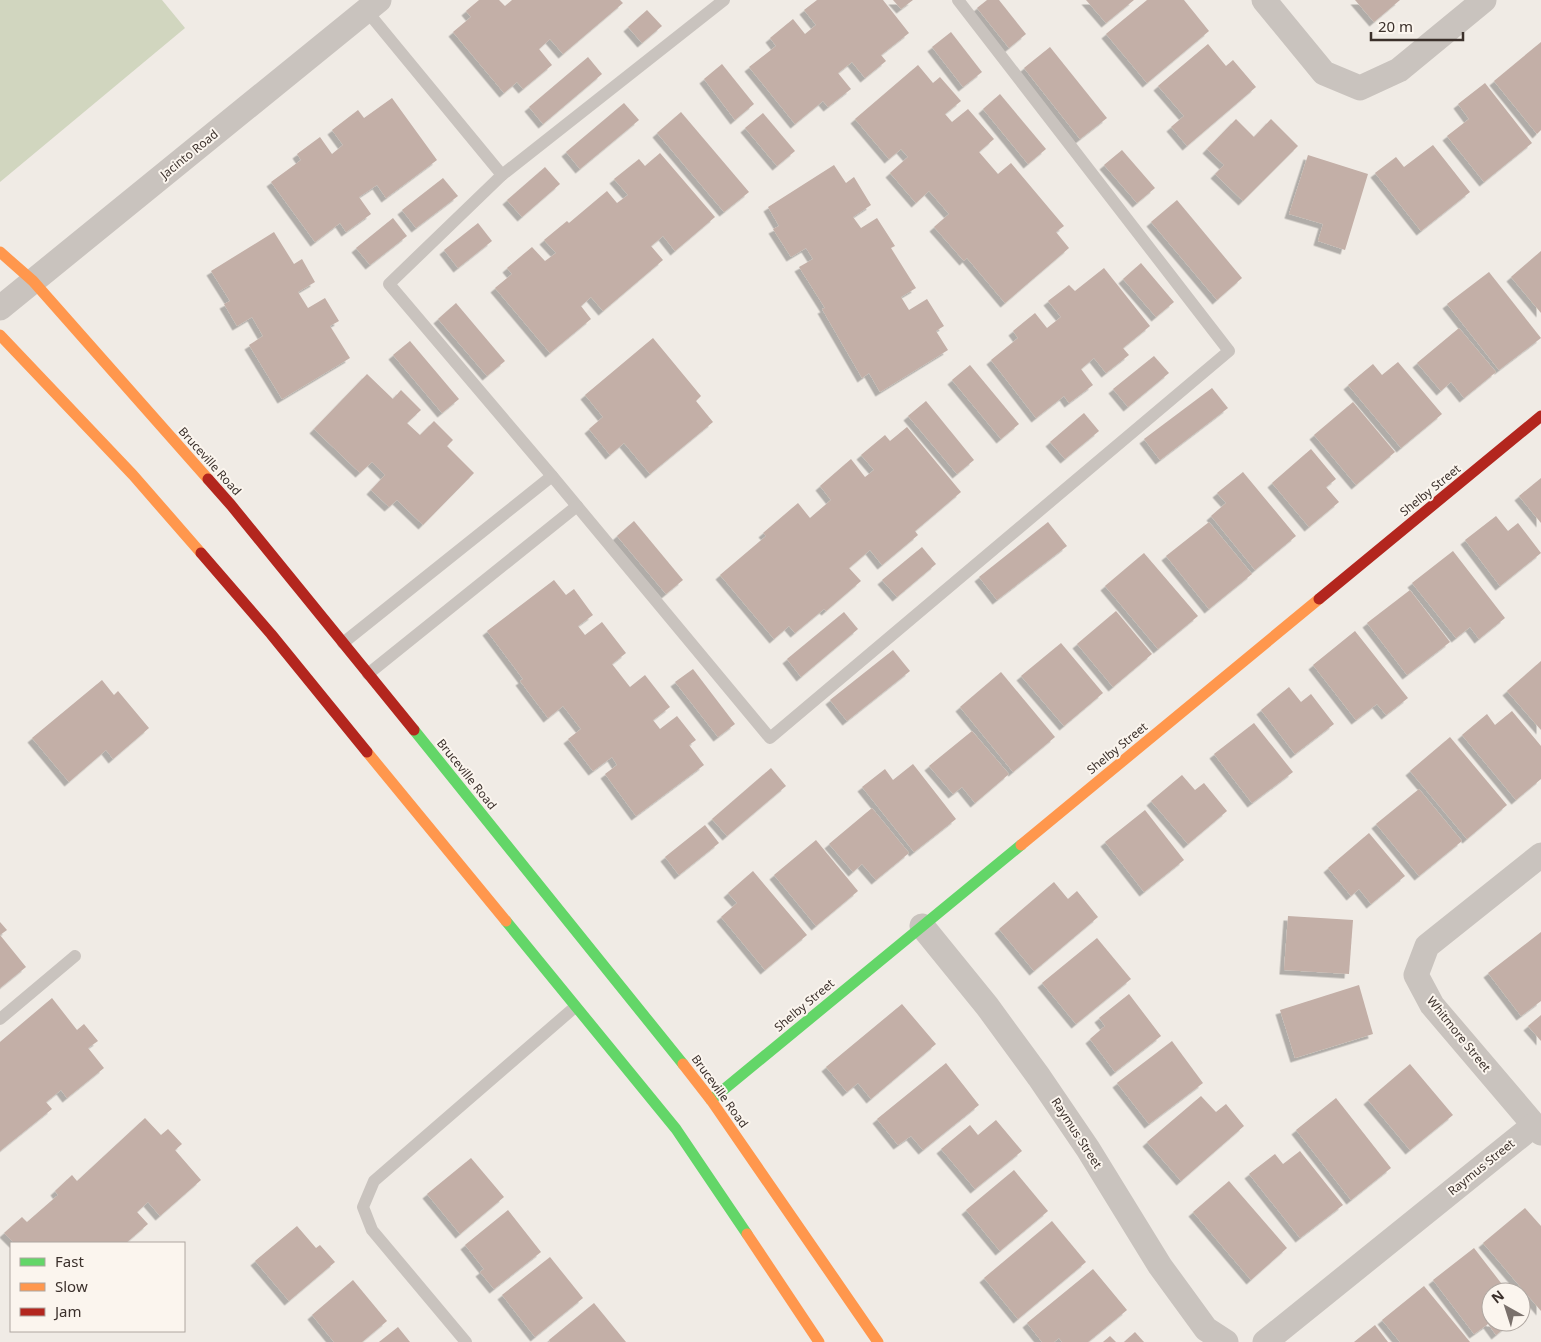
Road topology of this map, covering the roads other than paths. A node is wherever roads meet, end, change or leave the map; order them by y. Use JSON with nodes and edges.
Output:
{"nodes":[{"id":1,"x":724,"y":0,"type":"edge"},
{"id":2,"x":958,"y":0,"type":"edge"},
{"id":3,"x":1264,"y":0,"type":"edge"},
{"id":4,"x":1484,"y":0,"type":"edge"},
{"id":5,"x":372,"y":5,"type":"edge"},
{"id":6,"x":502,"y":175,"type":"junction"},
{"id":7,"x":0,"y":252,"type":"edge"},
{"id":8,"x":33,"y":281,"type":"junction"},
{"id":9,"x":0,"y":308,"type":"edge"},
{"id":10,"x":0,"y":335,"type":"edge"},
{"id":11,"x":1541,"y":416,"type":"edge"},
{"id":12,"x":552,"y":476,"type":"junction"},
{"id":13,"x":577,"y":506,"type":"junction"},
{"id":14,"x":343,"y":644,"type":"junction"},
{"id":15,"x":368,"y":674,"type":"junction"},
{"id":16,"x":1541,"y":855,"type":"edge"},
{"id":17,"x":922,"y":926,"type":"junction"},
{"id":18,"x":75,"y":956,"type":"dead end"},
{"id":19,"x":575,"y":1006,"type":"junction"},
{"id":20,"x":0,"y":1019,"type":"edge"},
{"id":21,"x":710,"y":1100,"type":"junction"},
{"id":22,"x":1537,"y":1129,"type":"edge"},
{"id":23,"x":466,"y":1342,"type":"edge"},
{"id":24,"x":819,"y":1342,"type":"edge"},
{"id":25,"x":878,"y":1342,"type":"edge"},
{"id":26,"x":1226,"y":1342,"type":"edge"},
{"id":27,"x":1265,"y":1342,"type":"edge"}],
"edges":[{"from":1,"to":6,"type":"lane"},
{"from":2,"to":13,"type":"lane"},
{"from":3,"to":4,"type":"street"},
{"from":5,"to":6,"type":"lane"},
{"from":5,"to":8,"type":"street","name":"Jacinto Road"},
{"from":6,"to":12,"type":"lane"},
{"from":7,"to":8,"type":"main road","name":"Bruceville Road"},
{"from":8,"to":9,"type":"street","name":"Jacinto Road"},
{"from":8,"to":14,"type":"main road","name":"Bruceville Road"},
{"from":10,"to":19,"type":"main road"},
{"from":11,"to":17,"type":"main road","name":"Shelby Street"},
{"from":12,"to":13,"type":"lane"},
{"from":12,"to":14,"type":"lane"},
{"from":13,"to":15,"type":"lane"},
{"from":14,"to":15,"type":"main road","name":"Bruceville Road"},
{"from":15,"to":21,"type":"main road","name":"Bruceville Road"},
{"from":16,"to":22,"type":"street","name":"Whitmore Street"},
{"from":17,"to":21,"type":"main road","name":"Shelby Street"},
{"from":17,"to":26,"type":"street","name":"Raymus Street"},
{"from":18,"to":20,"type":"lane"},
{"from":19,"to":23,"type":"lane"},
{"from":19,"to":24,"type":"main road"},
{"from":21,"to":25,"type":"main road","name":"Bruceville Road"},
{"from":22,"to":27,"type":"street","name":"Raymus Street"}]}
